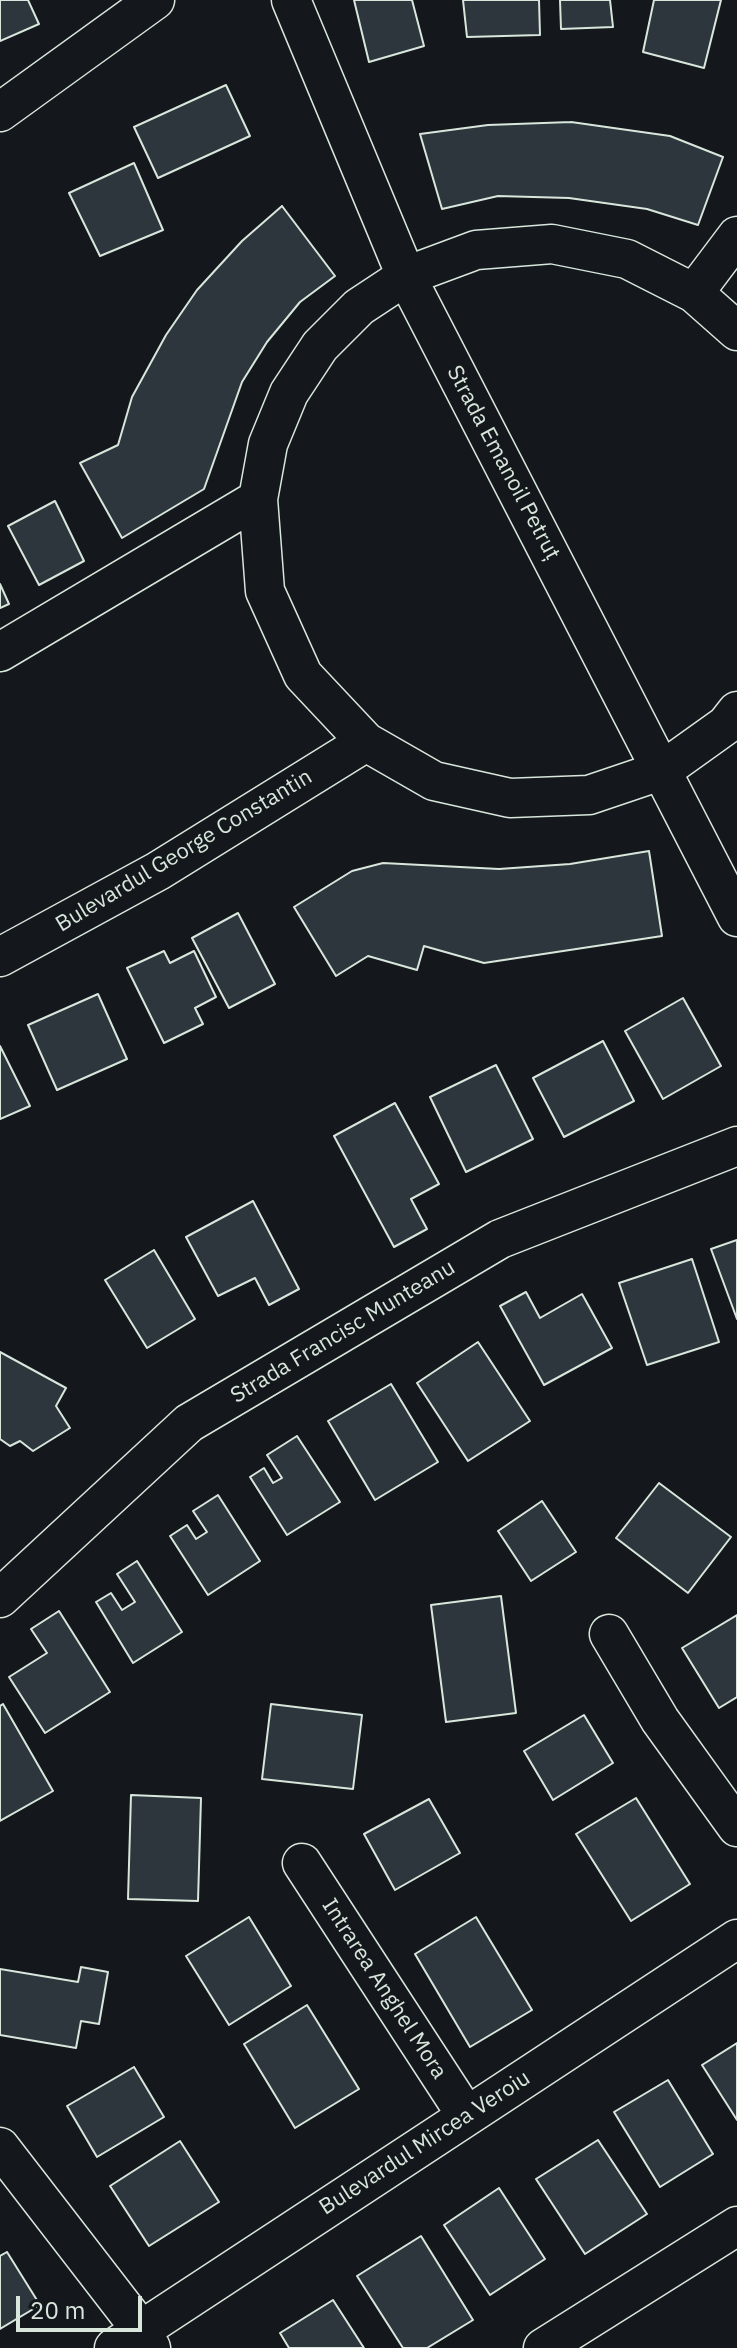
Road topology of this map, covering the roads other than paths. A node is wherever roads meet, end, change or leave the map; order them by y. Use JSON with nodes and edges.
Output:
{"nodes":[{"id":1,"x":155,"y":0,"type":"edge"},
{"id":2,"x":291,"y":0,"type":"edge"},
{"id":3,"x":0,"y":112,"type":"edge"},
{"id":4,"x":737,"y":236,"type":"edge"},
{"id":5,"x":406,"y":276,"type":"junction"},
{"id":6,"x":694,"y":293,"type":"junction"},
{"id":7,"x":737,"y":331,"type":"edge"},
{"id":8,"x":258,"y":499,"type":"junction"},
{"id":9,"x":0,"y":652,"type":"edge"},
{"id":10,"x":737,"y":711,"type":"edge"},
{"id":11,"x":366,"y":742,"type":"junction"},
{"id":12,"x":663,"y":770,"type":"junction"},
{"id":13,"x":737,"y":917,"type":"edge"},
{"id":14,"x":0,"y":957,"type":"edge"},
{"id":15,"x":737,"y":1146,"type":"edge"},
{"id":16,"x":0,"y":1598,"type":"edge"},
{"id":17,"x":609,"y":1634,"type":"dead end"},
{"id":18,"x":737,"y":1827,"type":"edge"},
{"id":19,"x":302,"y":1863,"type":"dead end"},
{"id":20,"x":737,"y":1939,"type":"edge"},
{"id":21,"x":466,"y":2115,"type":"junction"},
{"id":22,"x":0,"y":2147,"type":"edge"},
{"id":23,"x":737,"y":2226,"type":"edge"},
{"id":24,"x":136,"y":2342,"type":"edge"},
{"id":25,"x":543,"y":2348,"type":"edge"}],
"edges":[{"from":1,"to":3,"type":"street"},
{"from":2,"to":5,"type":"street","name":"Strada Emanoil Petruț"},
{"from":4,"to":6,"type":"street"},
{"from":5,"to":6,"type":"street"},
{"from":5,"to":8,"type":"street"},
{"from":5,"to":12,"type":"street","name":"Strada Emanoil Petruț"},
{"from":6,"to":7,"type":"street"},
{"from":8,"to":9,"type":"street"},
{"from":8,"to":11,"type":"street"},
{"from":10,"to":12,"type":"street"},
{"from":11,"to":12,"type":"street"},
{"from":11,"to":14,"type":"street","name":"Bulevardul George Constantin"},
{"from":12,"to":13,"type":"street","name":"Strada Emanoil Petruț"},
{"from":15,"to":16,"type":"street","name":"Strada Francisc Munteanu"},
{"from":17,"to":18,"type":"street"},
{"from":19,"to":21,"type":"street","name":"Intrarea Anghel Mora"},
{"from":20,"to":21,"type":"street","name":"Bulevardul Mircea Veroiu"},
{"from":21,"to":24,"type":"street","name":"Bulevardul Mircea Veroiu"},
{"from":22,"to":24,"type":"street"},
{"from":23,"to":25,"type":"street"}]}
